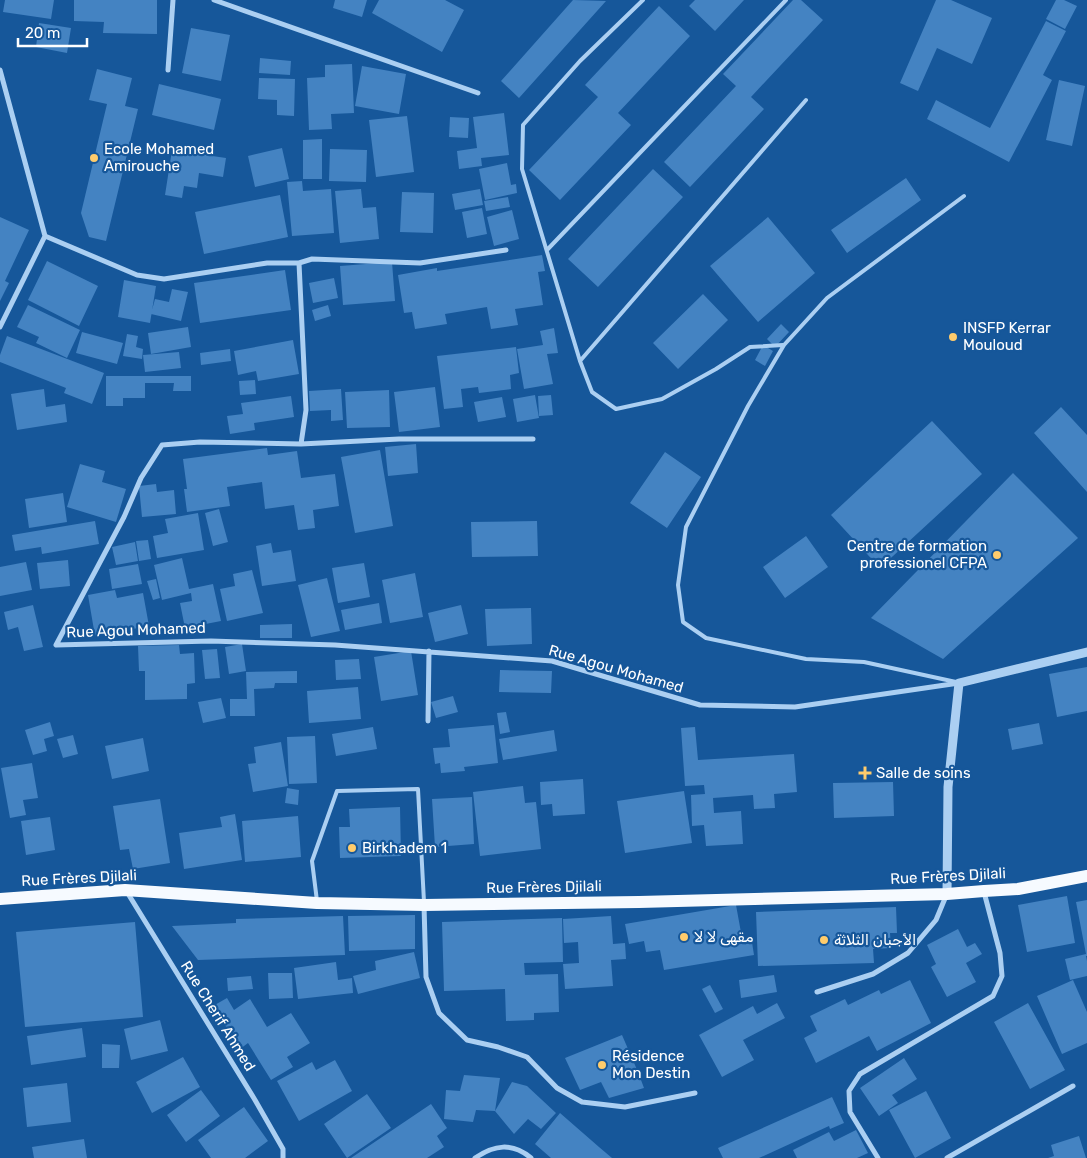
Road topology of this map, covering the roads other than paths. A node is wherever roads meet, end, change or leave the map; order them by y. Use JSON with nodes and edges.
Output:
{"nodes":[{"id":1,"x":173,"y":0,"type":"edge"},
{"id":2,"x":214,"y":0,"type":"edge"},
{"id":3,"x":642,"y":0,"type":"edge"},
{"id":4,"x":786,"y":0,"type":"edge"},
{"id":5,"x":0,"y":70,"type":"edge"},
{"id":6,"x":168,"y":70,"type":"dead end"},
{"id":7,"x":478,"y":93,"type":"dead end"},
{"id":8,"x":806,"y":100,"type":"dead end"},
{"id":9,"x":964,"y":196,"type":"dead end"},
{"id":10,"x":45,"y":236,"type":"junction"},
{"id":11,"x":506,"y":250,"type":"dead end"},
{"id":12,"x":547,"y":250,"type":"junction"},
{"id":13,"x":299,"y":262,"type":"junction"},
{"id":14,"x":0,"y":327,"type":"edge"},
{"id":15,"x":784,"y":345,"type":"junction"},
{"id":16,"x":580,"y":361,"type":"junction"},
{"id":17,"x":532,"y":439,"type":"dead end"},
{"id":18,"x":301,"y":444,"type":"junction"},
{"id":19,"x":429,"y":651,"type":"junction"},
{"id":20,"x":1087,"y":652,"type":"edge"},
{"id":21,"x":959,"y":683,"type":"junction"},
{"id":22,"x":428,"y":721,"type":"dead end"},
{"id":23,"x":1087,"y":876,"type":"edge"},
{"id":24,"x":125,"y":890,"type":"junction"},
{"id":25,"x":984,"y":891,"type":"junction"},
{"id":26,"x":946,"y":894,"type":"junction"},
{"id":27,"x":0,"y":899,"type":"edge"},
{"id":28,"x":317,"y":903,"type":"junction"},
{"id":29,"x":424,"y":905,"type":"junction"},
{"id":30,"x":817,"y":992,"type":"dead end"},
{"id":31,"x":1073,"y":1086,"type":"dead end"},
{"id":32,"x":695,"y":1093,"type":"dead end"},
{"id":33,"x":283,"y":1158,"type":"edge"},
{"id":34,"x":475,"y":1158,"type":"edge"},
{"id":35,"x":531,"y":1158,"type":"edge"},
{"id":36,"x":878,"y":1158,"type":"edge"},
{"id":37,"x":947,"y":1158,"type":"edge"}],
"edges":[{"from":1,"to":6,"type":"street"},
{"from":2,"to":7,"type":"street"},
{"from":3,"to":12,"type":"lane"},
{"from":4,"to":12,"type":"lane"},
{"from":5,"to":10,"type":"street"},
{"from":8,"to":16,"type":"lane"},
{"from":9,"to":15,"type":"lane"},
{"from":10,"to":13,"type":"street"},
{"from":10,"to":14,"type":"street"},
{"from":11,"to":13,"type":"street"},
{"from":12,"to":16,"type":"lane"},
{"from":13,"to":18,"type":"street"},
{"from":15,"to":16,"type":"lane"},
{"from":15,"to":21,"type":"lane"},
{"from":17,"to":18,"type":"street"},
{"from":18,"to":19,"type":"street","name":"Rue Agou Mohamed"},
{"from":19,"to":21,"type":"street","name":"Rue Agou Mohamed"},
{"from":19,"to":22,"type":"street"},
{"from":20,"to":21,"type":"street"},
{"from":21,"to":26,"type":"street"},
{"from":23,"to":25,"type":"main road","name":"Rue Frères Djilali"},
{"from":24,"to":27,"type":"main road","name":"Rue Frères Djilali"},
{"from":24,"to":28,"type":"main road","name":"Rue Frères Djilali"},
{"from":24,"to":33,"type":"street","name":"Rue Cherif Ahmed"},
{"from":25,"to":26,"type":"main road","name":"Rue Frères Djilali"},
{"from":25,"to":36,"type":"street"},
{"from":26,"to":29,"type":"main road","name":"Rue Frères Djilali"},
{"from":26,"to":30,"type":"street"},
{"from":28,"to":29,"type":"main road","name":"Rue Frères Djilali"},
{"from":28,"to":29,"type":"lane"},
{"from":29,"to":32,"type":"street"},
{"from":31,"to":37,"type":"street"},
{"from":34,"to":35,"type":"street"}]}
